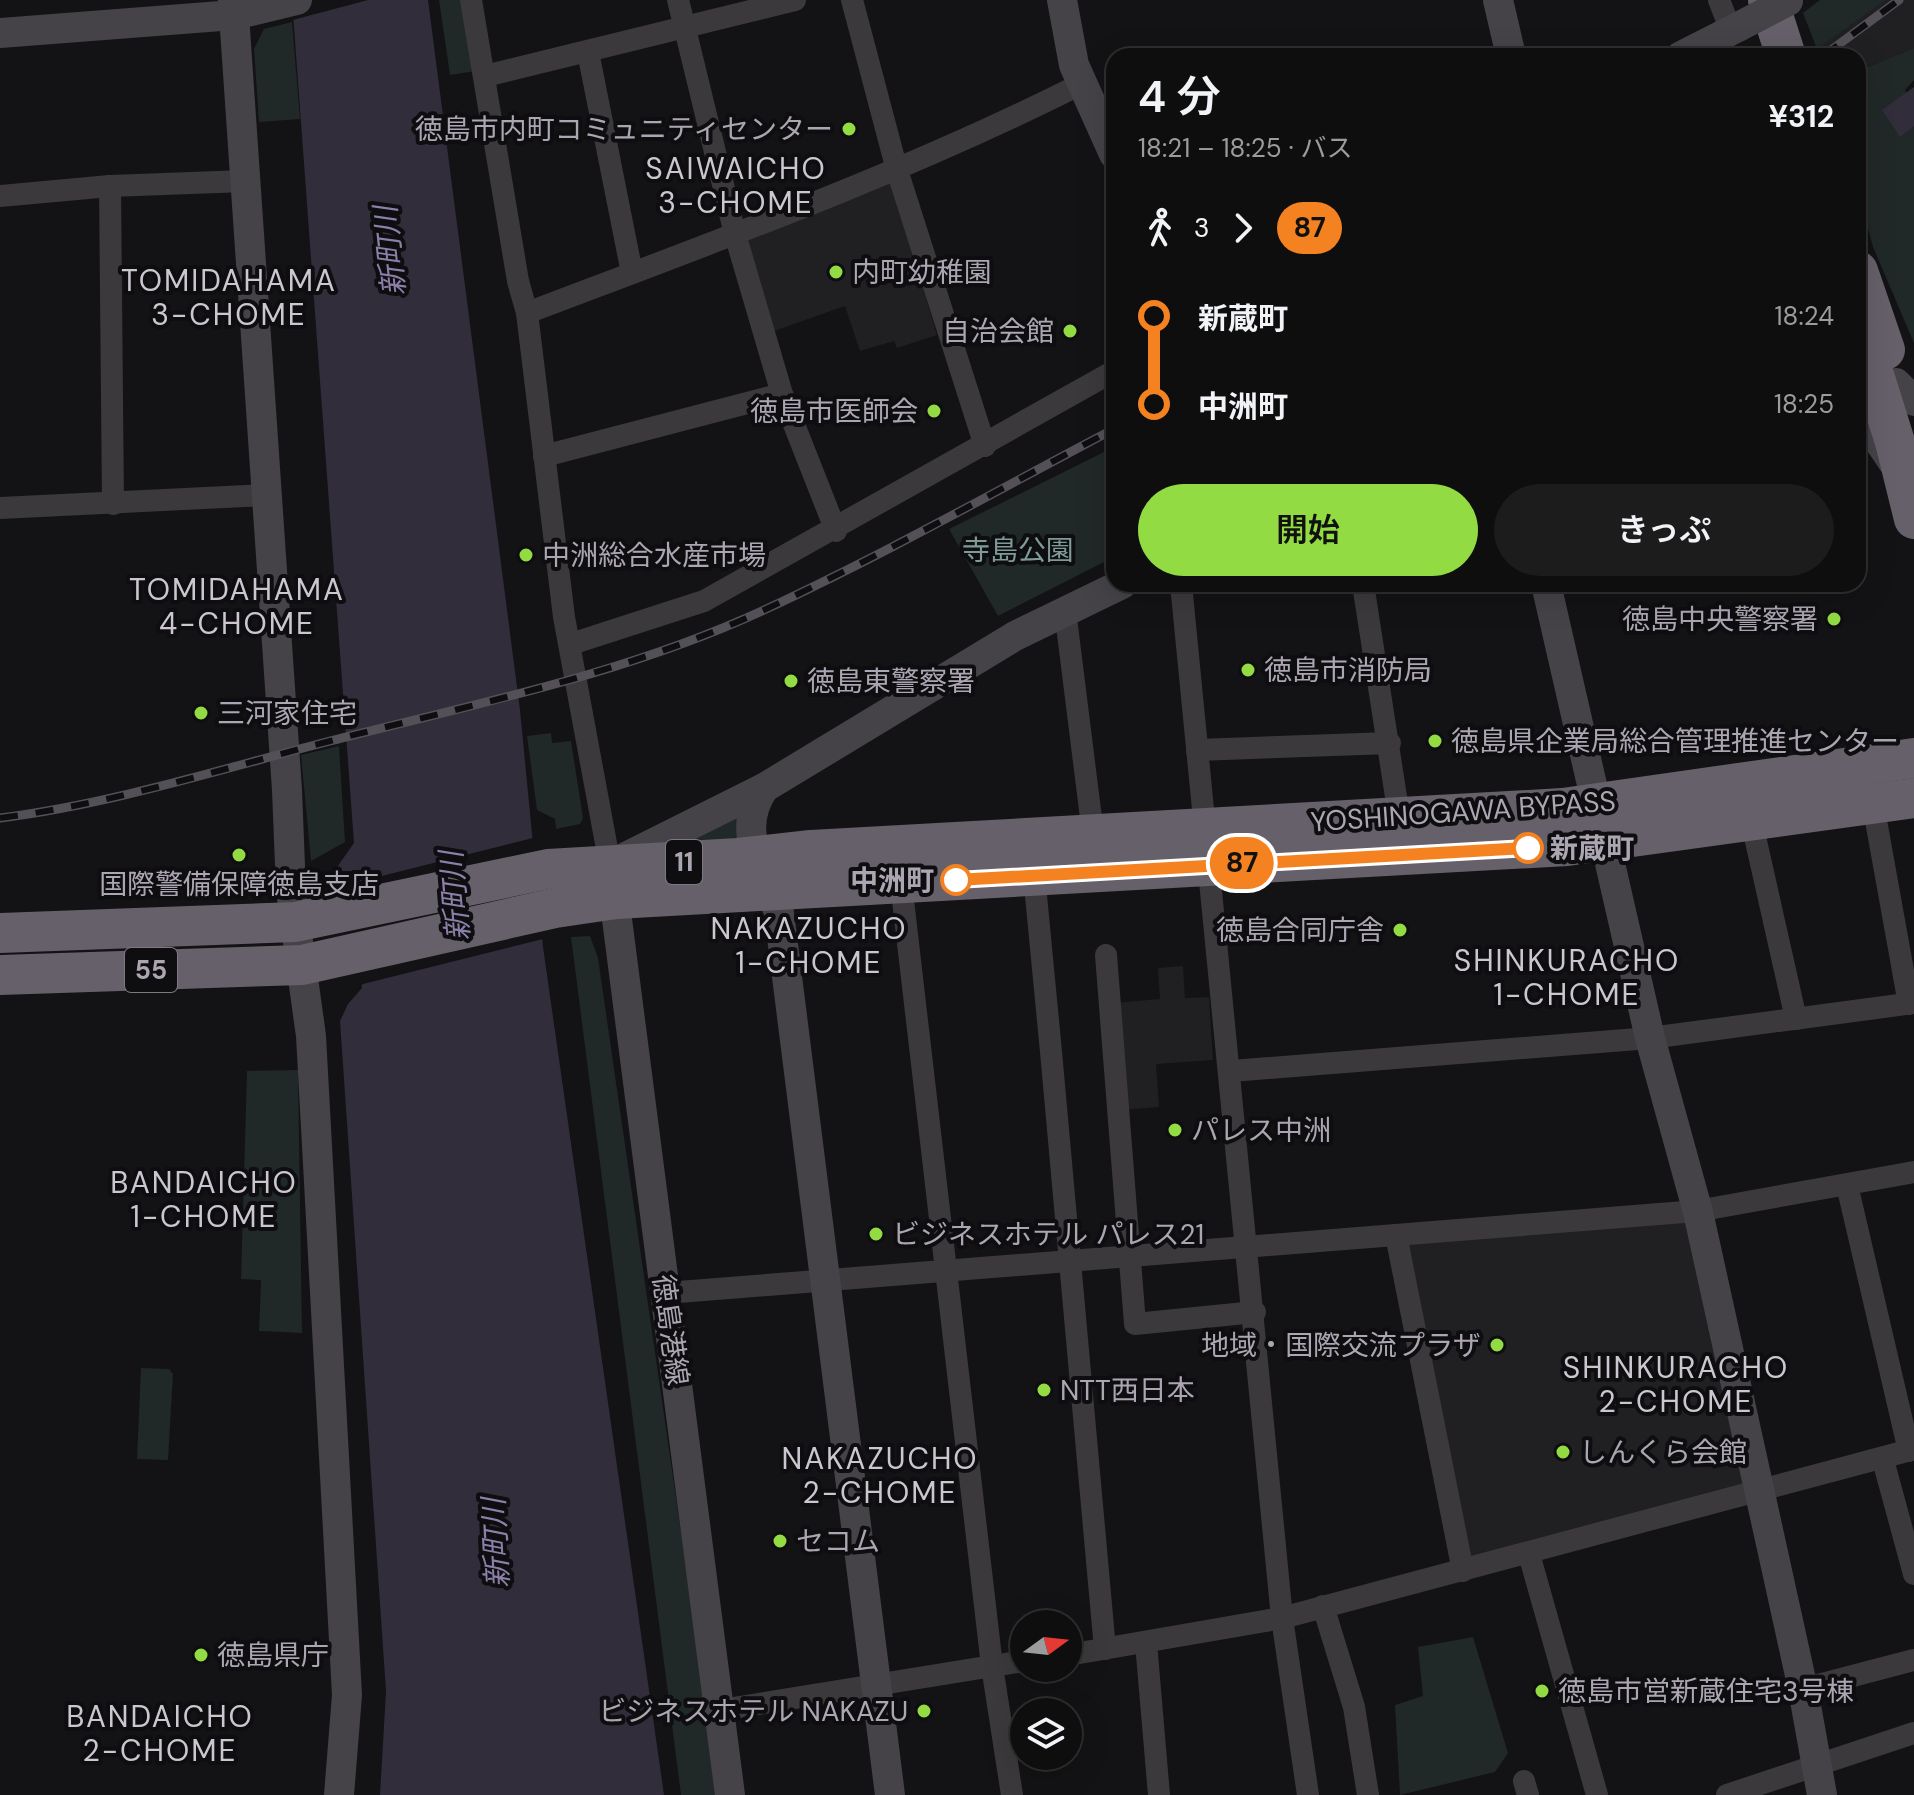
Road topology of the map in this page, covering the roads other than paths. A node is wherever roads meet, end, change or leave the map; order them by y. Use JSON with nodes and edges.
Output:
{"nodes":[{"id":1,"x":297,"y":0,"type":"edge"},
{"id":2,"x":471,"y":0,"type":"edge"},
{"id":3,"x":678,"y":0,"type":"edge"},
{"id":4,"x":795,"y":0,"type":"edge"},
{"id":5,"x":852,"y":0,"type":"edge"},
{"id":6,"x":1062,"y":0,"type":"edge"},
{"id":7,"x":1498,"y":0,"type":"edge"},
{"id":8,"x":1719,"y":0,"type":"edge"},
{"id":9,"x":1782,"y":0,"type":"edge"},
{"id":10,"x":234,"y":8,"type":"edge"},
{"id":11,"x":1739,"y":19,"type":"edge"},
{"id":12,"x":685,"y":29,"type":"junction"},
{"id":13,"x":0,"y":33,"type":"edge"},
{"id":14,"x":1509,"y":48,"type":"edge"},
{"id":15,"x":1694,"y":48,"type":"edge"},
{"id":16,"x":1761,"y":48,"type":"edge"},
{"id":17,"x":1785,"y":48,"type":"edge"},
{"id":18,"x":588,"y":52,"type":"junction"},
{"id":19,"x":485,"y":76,"type":"junction"},
{"id":20,"x":1081,"y":84,"type":"junction"},
{"id":21,"x":1106,"y":137,"type":"edge"},
{"id":22,"x":897,"y":170,"type":"junction"},
{"id":23,"x":245,"y":181,"type":"junction"},
{"id":24,"x":110,"y":186,"type":"junction"},
{"id":25,"x":0,"y":196,"type":"edge"},
{"id":26,"x":735,"y":234,"type":"junction"},
{"id":27,"x":632,"y":273,"type":"junction"},
{"id":28,"x":1866,"y":305,"type":"edge"},
{"id":29,"x":527,"y":313,"type":"junction"},
{"id":30,"x":1866,"y":343,"type":"edge"},
{"id":31,"x":1106,"y":376,"type":"edge"},
{"id":32,"x":1886,"y":390,"type":"edge"},
{"id":33,"x":782,"y":394,"type":"junction"},
{"id":34,"x":1866,"y":428,"type":"edge"},
{"id":35,"x":1914,"y":432,"type":"edge"},
{"id":36,"x":985,"y":446,"type":"junction"},
{"id":37,"x":544,"y":456,"type":"junction"},
{"id":38,"x":265,"y":495,"type":"junction"},
{"id":39,"x":1909,"y":500,"type":"edge"},
{"id":40,"x":113,"y":504,"type":"junction"},
{"id":41,"x":0,"y":508,"type":"edge"},
{"id":42,"x":836,"y":531,"type":"junction"},
{"id":43,"x":1106,"y":591,"type":"edge"},
{"id":44,"x":1182,"y":592,"type":"edge"},
{"id":45,"x":1364,"y":592,"type":"edge"},
{"id":46,"x":1548,"y":592,"type":"edge"},
{"id":47,"x":1065,"y":610,"type":"junction"},
{"id":48,"x":571,"y":644,"type":"junction"},
{"id":49,"x":1390,"y":743,"type":"junction"},
{"id":50,"x":1197,"y":750,"type":"junction"},
{"id":51,"x":1914,"y":758,"type":"edge"},
{"id":52,"x":764,"y":788,"type":"junction"},
{"id":53,"x":1914,"y":798,"type":"edge"},
{"id":54,"x":1873,"y":804,"type":"junction"},
{"id":55,"x":1399,"y":816,"type":"junction"},
{"id":56,"x":1751,"y":819,"type":"junction"},
{"id":57,"x":1598,"y":822,"type":"junction"},
{"id":58,"x":1093,"y":834,"type":"junction"},
{"id":59,"x":1206,"y":847,"type":"junction"},
{"id":60,"x":764,"y":873,"type":"junction"},
{"id":61,"x":1034,"y":875,"type":"junction"},
{"id":62,"x":613,"y":882,"type":"junction"},
{"id":63,"x":901,"y":883,"type":"junction"},
{"id":64,"x":295,"y":922,"type":"junction"},
{"id":65,"x":0,"y":933,"type":"edge"},
{"id":66,"x":1106,"y":955,"type":"dead end"},
{"id":67,"x":302,"y":965,"type":"junction"},
{"id":68,"x":0,"y":975,"type":"edge"},
{"id":69,"x":1911,"y":1004,"type":"edge"},
{"id":70,"x":1796,"y":1019,"type":"junction"},
{"id":71,"x":1650,"y":1038,"type":"junction"},
{"id":72,"x":1231,"y":1071,"type":"junction"},
{"id":73,"x":1914,"y":1172,"type":"edge"},
{"id":74,"x":1847,"y":1185,"type":"junction"},
{"id":75,"x":1697,"y":1211,"type":"junction"},
{"id":76,"x":1396,"y":1235,"type":"junction"},
{"id":77,"x":1248,"y":1247,"type":"junction"},
{"id":78,"x":1130,"y":1258,"type":"junction"},
{"id":79,"x":1067,"y":1263,"type":"junction"},
{"id":80,"x":947,"y":1271,"type":"junction"},
{"id":81,"x":825,"y":1280,"type":"junction"},
{"id":82,"x":666,"y":1293,"type":"junction"},
{"id":83,"x":1255,"y":1312,"type":"junction"},
{"id":84,"x":1911,"y":1450,"type":"edge"},
{"id":85,"x":1883,"y":1460,"type":"junction"},
{"id":86,"x":1759,"y":1492,"type":"junction"},
{"id":87,"x":1529,"y":1554,"type":"junction"},
{"id":88,"x":1463,"y":1571,"type":"junction"},
{"id":89,"x":1914,"y":1574,"type":"edge"},
{"id":90,"x":1323,"y":1606,"type":"junction"},
{"id":91,"x":1282,"y":1618,"type":"junction"},
{"id":92,"x":1146,"y":1643,"type":"junction"},
{"id":93,"x":1105,"y":1649,"type":"junction"},
{"id":94,"x":1082,"y":1653,"type":"edge"},
{"id":95,"x":1914,"y":1660,"type":"edge"},
{"id":96,"x":1010,"y":1663,"type":"edge"},
{"id":97,"x":992,"y":1666,"type":"junction"},
{"id":98,"x":876,"y":1686,"type":"junction"},
{"id":99,"x":1803,"y":1689,"type":"junction"},
{"id":100,"x":721,"y":1710,"type":"junction"},
{"id":101,"x":1914,"y":1733,"type":"edge"},
{"id":102,"x":1819,"y":1782,"type":"edge"},
{"id":103,"x":339,"y":1795,"type":"edge"},
{"id":104,"x":730,"y":1795,"type":"edge"},
{"id":105,"x":890,"y":1795,"type":"edge"},
{"id":106,"x":1012,"y":1795,"type":"edge"},
{"id":107,"x":1159,"y":1795,"type":"edge"},
{"id":108,"x":1308,"y":1795,"type":"edge"},
{"id":109,"x":1368,"y":1795,"type":"edge"},
{"id":110,"x":1597,"y":1795,"type":"edge"},
{"id":111,"x":1727,"y":1795,"type":"edge"}],
"edges":[{"from":1,"to":10,"type":"street"},
{"from":2,"to":19,"type":"street"},
{"from":3,"to":12,"type":"street"},
{"from":4,"to":12,"type":"street"},
{"from":5,"to":22,"type":"street"},
{"from":6,"to":20,"type":"street"},
{"from":7,"to":14,"type":"street"},
{"from":8,"to":11,"type":"street"},
{"from":9,"to":11,"type":"street","bridge":true},
{"from":9,"to":17,"type":"highway"},
{"from":10,"to":13,"type":"street"},
{"from":10,"to":23,"type":"street"},
{"from":11,"to":15,"type":"street"},
{"from":11,"to":16,"type":"highway"},
{"from":12,"to":18,"type":"street"},
{"from":12,"to":26,"type":"street"},
{"from":18,"to":19,"type":"street"},
{"from":18,"to":27,"type":"street"},
{"from":19,"to":29,"type":"street"},
{"from":20,"to":21,"type":"street"},
{"from":20,"to":22,"type":"street"},
{"from":22,"to":26,"type":"street"},
{"from":22,"to":36,"type":"street"},
{"from":23,"to":24,"type":"street"},
{"from":23,"to":38,"type":"street"},
{"from":24,"to":25,"type":"street"},
{"from":24,"to":40,"type":"street"},
{"from":26,"to":27,"type":"street"},
{"from":26,"to":33,"type":"street"},
{"from":27,"to":29,"type":"street"},
{"from":28,"to":32,"type":"highway"},
{"from":29,"to":37,"type":"street"},
{"from":30,"to":32,"type":"highway"},
{"from":31,"to":36,"type":"street"},
{"from":32,"to":35,"type":"highway"},
{"from":32,"to":39,"type":"highway"},
{"from":33,"to":37,"type":"street"},
{"from":33,"to":42,"type":"street"},
{"from":34,"to":39,"type":"street"},
{"from":36,"to":42,"type":"street"},
{"from":37,"to":48,"type":"street"},
{"from":38,"to":40,"type":"street"},
{"from":38,"to":64,"type":"street"},
{"from":40,"to":41,"type":"street"},
{"from":42,"to":48,"type":"street"},
{"from":43,"to":47,"type":"street"},
{"from":44,"to":50,"type":"street"},
{"from":45,"to":49,"type":"street"},
{"from":46,"to":57,"type":"street"},
{"from":47,"to":52,"type":"street"},
{"from":47,"to":58,"type":"street"},
{"from":48,"to":62,"type":"street"},
{"from":49,"to":50,"type":"street"},
{"from":49,"to":55,"type":"street"},
{"from":50,"to":59,"type":"street"},
{"from":51,"to":57,"type":"highway","name":"YOSHINOGAWA BYPASS","number":"11"},
{"from":52,"to":60,"type":"street"},
{"from":52,"to":62,"type":"street"},
{"from":53,"to":54,"type":"highway","name":"YOSHINOGAWA BYPASS","number":"11"},
{"from":54,"to":56,"type":"highway","name":"YOSHINOGAWA BYPASS","number":"11"},
{"from":54,"to":69,"type":"street"},
{"from":55,"to":57,"type":"highway","name":"YOSHINOGAWA BYPASS","number":"11"},
{"from":55,"to":59,"type":"highway","name":"YOSHINOGAWA BYPASS","number":"11"},
{"from":56,"to":57,"type":"highway","name":"YOSHINOGAWA BYPASS","number":"11"},
{"from":56,"to":70,"type":"street"},
{"from":57,"to":59,"type":"highway","name":"YOSHINOGAWA BYPASS","number":"11"},
{"from":57,"to":71,"type":"street"},
{"from":58,"to":59,"type":"highway","name":"YOSHINOGAWA BYPASS","number":"11"},
{"from":58,"to":60,"type":"highway","name":"YOSHINOGAWA BYPASS","number":"11"},
{"from":59,"to":61,"type":"highway","name":"YOSHINOGAWA BYPASS","number":"11"},
{"from":59,"to":72,"type":"street"},
{"from":60,"to":62,"type":"highway","name":"YOSHINOGAWA BYPASS","number":"11"},
{"from":60,"to":63,"type":"highway","name":"YOSHINOGAWA BYPASS","number":"11"},
{"from":60,"to":81,"type":"street"},
{"from":61,"to":63,"type":"highway","name":"YOSHINOGAWA BYPASS","number":"11"},
{"from":61,"to":79,"type":"street"},
{"from":62,"to":64,"type":"highway","name":"YOSHINOGAWA BYPASS","number":"11"},
{"from":62,"to":67,"type":"highway","name":"YOSHINOGAWA BYPASS","number":"11"},
{"from":62,"to":82,"type":"street","name":"徳島港線"},
{"from":63,"to":80,"type":"street"},
{"from":64,"to":65,"type":"highway","number":"55"},
{"from":64,"to":67,"type":"street"},
{"from":66,"to":78,"type":"street"},
{"from":67,"to":68,"type":"highway","number":"55"},
{"from":67,"to":103,"type":"street"},
{"from":69,"to":70,"type":"street"},
{"from":70,"to":71,"type":"street"},
{"from":71,"to":72,"type":"street"},
{"from":71,"to":75,"type":"street"},
{"from":72,"to":77,"type":"street"},
{"from":73,"to":74,"type":"street"},
{"from":74,"to":75,"type":"street"},
{"from":74,"to":84,"type":"street"},
{"from":75,"to":76,"type":"street"},
{"from":75,"to":86,"type":"street"},
{"from":76,"to":77,"type":"street"},
{"from":76,"to":88,"type":"street"},
{"from":77,"to":78,"type":"street"},
{"from":77,"to":83,"type":"street"},
{"from":78,"to":79,"type":"street"},
{"from":78,"to":83,"type":"street"},
{"from":79,"to":80,"type":"street"},
{"from":79,"to":93,"type":"street"},
{"from":80,"to":81,"type":"street"},
{"from":80,"to":97,"type":"street"},
{"from":81,"to":82,"type":"street"},
{"from":81,"to":98,"type":"street"},
{"from":82,"to":100,"type":"street","name":"徳島港線"},
{"from":83,"to":91,"type":"street"},
{"from":84,"to":85,"type":"street"},
{"from":85,"to":86,"type":"street"},
{"from":85,"to":89,"type":"street"},
{"from":86,"to":87,"type":"street"},
{"from":86,"to":99,"type":"street"},
{"from":87,"to":88,"type":"street"},
{"from":87,"to":110,"type":"street"},
{"from":88,"to":90,"type":"street"},
{"from":90,"to":91,"type":"street"},
{"from":90,"to":109,"type":"street"},
{"from":91,"to":92,"type":"street"},
{"from":91,"to":108,"type":"street"},
{"from":92,"to":93,"type":"street"},
{"from":92,"to":107,"type":"street"},
{"from":93,"to":94,"type":"street"},
{"from":95,"to":99,"type":"street"},
{"from":96,"to":97,"type":"street"},
{"from":97,"to":98,"type":"street"},
{"from":97,"to":106,"type":"street"},
{"from":98,"to":100,"type":"street"},
{"from":98,"to":105,"type":"street"},
{"from":99,"to":102,"type":"street"},
{"from":100,"to":104,"type":"street","name":"徳島港線"},
{"from":101,"to":102,"type":"street"},
{"from":102,"to":111,"type":"street"}]}
